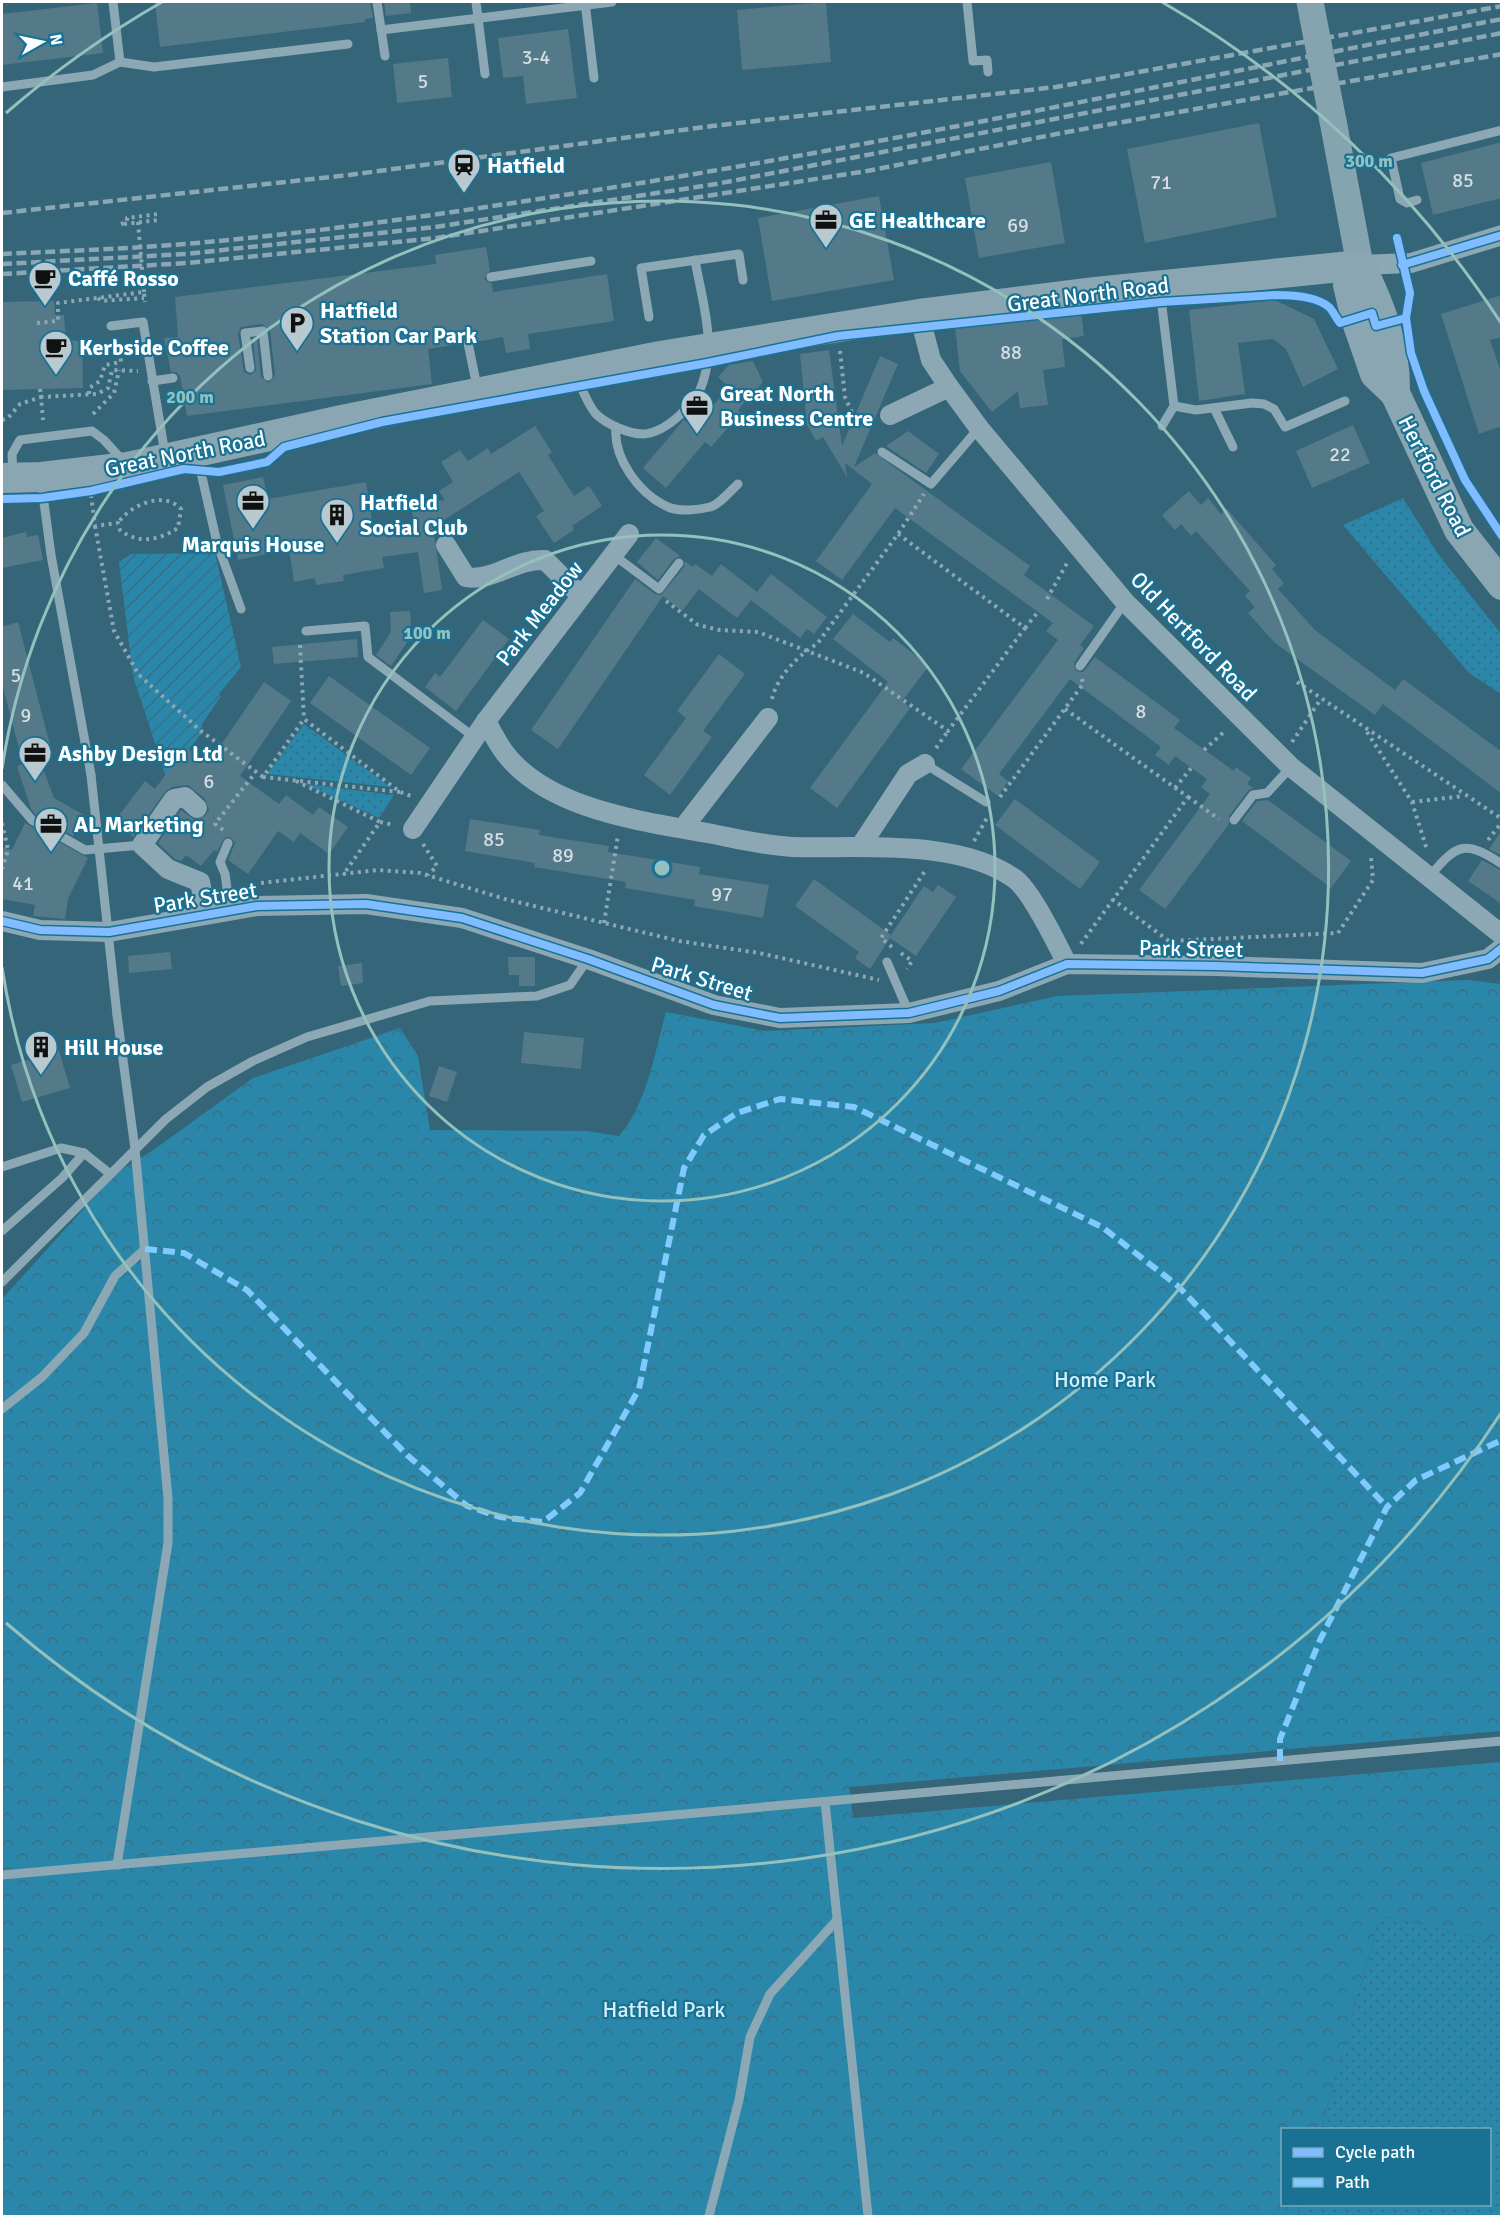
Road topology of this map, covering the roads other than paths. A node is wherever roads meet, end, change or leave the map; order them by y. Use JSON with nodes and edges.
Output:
{"nodes":[{"id":1,"x":113,"y":2,"type":"edge"},
{"id":2,"x":377,"y":2,"type":"edge"},
{"id":3,"x":476,"y":2,"type":"edge"},
{"id":4,"x":612,"y":2,"type":"edge"},
{"id":5,"x":967,"y":2,"type":"edge"},
{"id":6,"x":1310,"y":2,"type":"edge"},
{"id":7,"x":585,"y":3,"type":"edge"},
{"id":8,"x":478,"y":18,"type":"junction"},
{"id":9,"x":381,"y":30,"type":"junction"},
{"id":10,"x":348,"y":44,"type":"dead end"},
{"id":11,"x":385,"y":56,"type":"dead end"},
{"id":12,"x":120,"y":62,"type":"junction"},
{"id":13,"x":988,"y":72,"type":"dead end"},
{"id":14,"x":485,"y":74,"type":"dead end"},
{"id":15,"x":594,"y":78,"type":"dead end"},
{"id":16,"x":2,"y":87,"type":"edge"},
{"id":17,"x":1502,"y":130,"type":"edge"},
{"id":18,"x":1417,"y":200,"type":"dead end"},
{"id":19,"x":1501,"y":239,"type":"edge"},
{"id":20,"x":695,"y":260,"type":"junction"},
{"id":21,"x":591,"y":261,"type":"dead end"},
{"id":22,"x":1360,"y":265,"type":"junction"},
{"id":23,"x":491,"y":277,"type":"dead end"},
{"id":24,"x":743,"y":280,"type":"dead end"},
{"id":25,"x":1160,"y":285,"type":"junction"},
{"id":26,"x":919,"y":314,"type":"junction"},
{"id":27,"x":649,"y":317,"type":"dead end"},
{"id":28,"x":113,"y":326,"type":"road end"},
{"id":29,"x":468,"y":343,"type":"dead end"},
{"id":30,"x":711,"y":348,"type":"junction"},
{"id":31,"x":250,"y":368,"type":"dead end"},
{"id":32,"x":575,"y":373,"type":"junction"},
{"id":33,"x":268,"y":376,"type":"dead end"},
{"id":34,"x":173,"y":378,"type":"dead end"},
{"id":35,"x":152,"y":381,"type":"junction"},
{"id":36,"x":949,"y":387,"type":"junction"},
{"id":37,"x":478,"y":393,"type":"junction"},
{"id":38,"x":1345,"y":401,"type":"dead end"},
{"id":39,"x":1174,"y":406,"type":"junction"},
{"id":40,"x":1214,"y":408,"type":"junction"},
{"id":41,"x":890,"y":415,"type":"road end"},
{"id":42,"x":1162,"y":426,"type":"dead end"},
{"id":43,"x":616,"y":427,"type":"junction"},
{"id":44,"x":979,"y":428,"type":"junction"},
{"id":45,"x":1233,"y":447,"type":"dead end"},
{"id":46,"x":882,"y":452,"type":"dead end"},
{"id":47,"x":196,"y":453,"type":"junction"},
{"id":48,"x":165,"y":459,"type":"junction"},
{"id":49,"x":128,"y":467,"type":"junction"},
{"id":50,"x":18,"y":477,"type":"edge"},
{"id":51,"x":738,"y":484,"type":"dead end"},
{"id":52,"x":630,"y":534,"type":"dead end"},
{"id":53,"x":446,"y":545,"type":"dead end"},
{"id":54,"x":615,"y":556,"type":"junction"},
{"id":55,"x":679,"y":563,"type":"dead end"},
{"id":56,"x":1502,"y":585,"type":"edge"},
{"id":57,"x":581,"y":596,"type":"junction"},
{"id":58,"x":1125,"y":602,"type":"junction"},
{"id":59,"x":242,"y":609,"type":"dead end"},
{"id":60,"x":306,"y":630,"type":"road end"},
{"id":61,"x":1080,"y":666,"type":"road end"},
{"id":62,"x":768,"y":718,"type":"road end"},
{"id":63,"x":486,"y":721,"type":"junction"},
{"id":64,"x":474,"y":737,"type":"junction"},
{"id":65,"x":1286,"y":762,"type":"junction"},
{"id":66,"x":925,"y":764,"type":"joint"},
{"id":67,"x":2,"y":785,"type":"edge"},
{"id":68,"x":986,"y":802,"type":"dead end"},
{"id":69,"x":197,"y":808,"type":"dead end"},
{"id":70,"x":1234,"y":820,"type":"road end"},
{"id":71,"x":683,"y":828,"type":"junction"},
{"id":72,"x":413,"y":830,"type":"road end"},
{"id":73,"x":228,"y":843,"type":"road end"},
{"id":74,"x":142,"y":845,"type":"junction"},
{"id":75,"x":860,"y":847,"type":"junction"},
{"id":76,"x":1502,"y":864,"type":"edge"},
{"id":77,"x":1429,"y":877,"type":"junction"},
{"id":78,"x":230,"y":909,"type":"junction"},
{"id":79,"x":206,"y":913,"type":"junction"},
{"id":80,"x":2,"y":921,"type":"edge"},
{"id":81,"x":1502,"y":935,"type":"edge"},
{"id":82,"x":1502,"y":948,"type":"edge"},
{"id":83,"x":588,"y":959,"type":"junction"},
{"id":84,"x":887,"y":962,"type":"dead end"},
{"id":85,"x":1067,"y":964,"type":"junction"},
{"id":86,"x":909,"y":1013,"type":"junction"},
{"id":87,"x":135,"y":1149,"type":"junction"},
{"id":88,"x":84,"y":1153,"type":"junction"},
{"id":89,"x":2,"y":1167,"type":"edge"},
{"id":90,"x":109,"y":1173,"type":"junction"},
{"id":91,"x":2,"y":1231,"type":"edge"},
{"id":92,"x":145,"y":1249,"type":"junction"},
{"id":93,"x":2,"y":1282,"type":"edge"},
{"id":94,"x":2,"y":1409,"type":"edge"},
{"id":95,"x":1502,"y":1741,"type":"edge"},
{"id":96,"x":825,"y":1802,"type":"junction"},
{"id":97,"x":117,"y":1865,"type":"junction"},
{"id":98,"x":2,"y":1875,"type":"edge"},
{"id":99,"x":837,"y":1920,"type":"junction"},
{"id":100,"x":709,"y":2217,"type":"edge"},
{"id":101,"x":868,"y":2217,"type":"edge"}],
"edges":[{"from":1,"to":12,"type":"lane"},
{"from":2,"to":9,"type":"lane"},
{"from":3,"to":8,"type":"lane"},
{"from":4,"to":7,"type":"lane"},
{"from":5,"to":13,"type":"lane"},
{"from":6,"to":22,"type":"main road","bridge":true},
{"from":7,"to":8,"type":"lane"},
{"from":7,"to":15,"type":"lane"},
{"from":8,"to":9,"type":"lane"},
{"from":8,"to":14,"type":"lane"},
{"from":9,"to":11,"type":"lane"},
{"from":10,"to":12,"type":"lane"},
{"from":12,"to":16,"type":"lane"},
{"from":17,"to":18,"type":"lane"},
{"from":19,"to":22,"type":"street","name":"Great North Road"},
{"from":20,"to":24,"type":"lane"},
{"from":20,"to":27,"type":"lane"},
{"from":20,"to":30,"type":"lane"},
{"from":21,"to":23,"type":"lane"},
{"from":22,"to":25,"type":"main road","name":"Great North Road"},
{"from":22,"to":56,"type":"main road","name":"Hertford Road"},
{"from":25,"to":26,"type":"main road","name":"Great North Road"},
{"from":25,"to":39,"type":"lane"},
{"from":26,"to":30,"type":"main road","name":"Great North Road"},
{"from":26,"to":36,"type":"street","name":"Old Hertford Road"},
{"from":28,"to":35,"type":"lane"},
{"from":29,"to":37,"type":"lane"},
{"from":30,"to":32,"type":"main road","name":"Great North Road"},
{"from":30,"to":43,"type":"lane"},
{"from":31,"to":33,"type":"lane"},
{"from":32,"to":37,"type":"main road","name":"Great North Road"},
{"from":32,"to":43,"type":"lane"},
{"from":34,"to":35,"type":"lane"},
{"from":35,"to":48,"type":"lane"},
{"from":36,"to":41,"type":"street"},
{"from":36,"to":44,"type":"street","name":"Old Hertford Road"},
{"from":37,"to":47,"type":"main road","name":"Great North Road"},
{"from":38,"to":40,"type":"lane"},
{"from":39,"to":40,"type":"lane"},
{"from":39,"to":42,"type":"lane"},
{"from":40,"to":45,"type":"lane"},
{"from":43,"to":51,"type":"lane"},
{"from":44,"to":46,"type":"lane"},
{"from":44,"to":58,"type":"street","name":"Old Hertford Road"},
{"from":47,"to":48,"type":"main road","name":"Great North Road"},
{"from":47,"to":59,"type":"lane"},
{"from":48,"to":49,"type":"main road","name":"Great North Road"},
{"from":49,"to":50,"type":"main road","name":"Great North Road"},
{"from":49,"to":50,"type":"lane"},
{"from":50,"to":87,"type":"lane","bridge":true},
{"from":52,"to":54,"type":"street","name":"Park Meadow"},
{"from":53,"to":57,"type":"street"},
{"from":54,"to":55,"type":"lane"},
{"from":54,"to":57,"type":"street","name":"Park Meadow"},
{"from":57,"to":63,"type":"street","name":"Park Meadow"},
{"from":58,"to":61,"type":"lane"},
{"from":58,"to":65,"type":"street","name":"Old Hertford Road"},
{"from":60,"to":64,"type":"lane"},
{"from":62,"to":71,"type":"street"},
{"from":63,"to":64,"type":"street","name":"Park Meadow"},
{"from":63,"to":71,"type":"street"},
{"from":64,"to":72,"type":"street","name":"Park Meadow"},
{"from":65,"to":70,"type":"lane"},
{"from":65,"to":77,"type":"street","name":"Old Hertford Road"},
{"from":66,"to":68,"type":"lane"},
{"from":66,"to":75,"type":"street"},
{"from":67,"to":74,"type":"lane"},
{"from":69,"to":74,"type":"street"},
{"from":71,"to":75,"type":"street"},
{"from":73,"to":78,"type":"lane"},
{"from":74,"to":79,"type":"street"},
{"from":75,"to":85,"type":"street"},
{"from":76,"to":77,"type":"lane"},
{"from":77,"to":81,"type":"street","name":"Old Hertford Road"},
{"from":78,"to":79,"type":"street","name":"Park Street"},
{"from":78,"to":83,"type":"street","name":"Park Street"},
{"from":79,"to":80,"type":"street","name":"Park Street"},
{"from":82,"to":85,"type":"street","name":"Park Street"},
{"from":83,"to":86,"type":"street","name":"Park Street"},
{"from":83,"to":87,"type":"lane"},
{"from":84,"to":86,"type":"lane"},
{"from":85,"to":86,"type":"street","name":"Park Street"},
{"from":87,"to":90,"type":"lane"},
{"from":87,"to":92,"type":"lane"},
{"from":88,"to":89,"type":"lane"},
{"from":88,"to":90,"type":"lane"},
{"from":88,"to":91,"type":"lane"},
{"from":90,"to":93,"type":"lane"},
{"from":92,"to":94,"type":"lane"},
{"from":92,"to":97,"type":"lane"},
{"from":95,"to":96,"type":"lane"},
{"from":96,"to":97,"type":"lane"},
{"from":96,"to":99,"type":"lane"},
{"from":97,"to":98,"type":"lane"},
{"from":99,"to":100,"type":"lane"},
{"from":99,"to":101,"type":"lane"}]}
